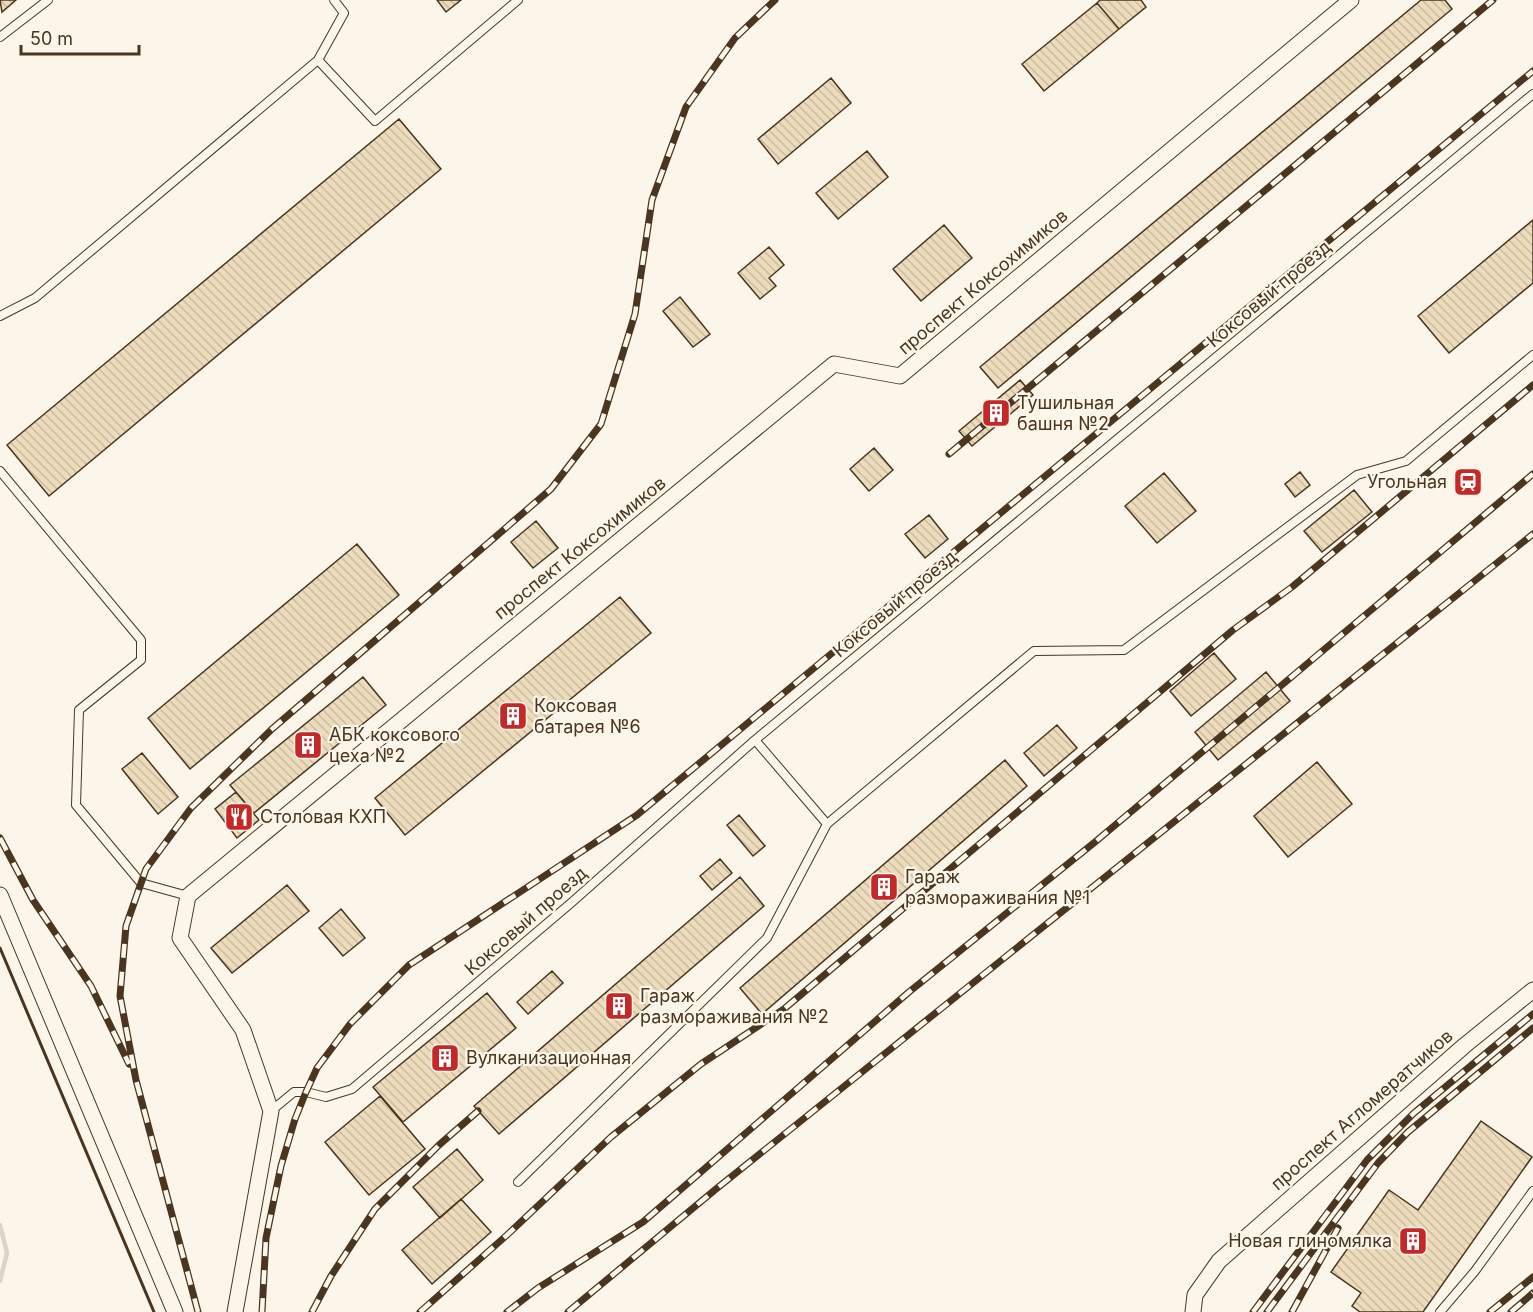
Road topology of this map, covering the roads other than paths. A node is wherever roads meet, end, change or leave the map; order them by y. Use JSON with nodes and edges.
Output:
{"nodes":[{"id":1,"x":48,"y":0,"type":"edge"},
{"id":2,"x":334,"y":0,"type":"edge"},
{"id":3,"x":518,"y":0,"type":"edge"},
{"id":4,"x":1351,"y":0,"type":"edge"},
{"id":5,"x":0,"y":37,"type":"edge"},
{"id":6,"x":318,"y":60,"type":"junction"},
{"id":7,"x":1533,"y":94,"type":"edge"},
{"id":8,"x":0,"y":316,"type":"edge"},
{"id":9,"x":1533,"y":356,"type":"edge"},
{"id":10,"x":0,"y":471,"type":"edge"},
{"id":11,"x":754,"y":740,"type":"junction"},
{"id":12,"x":827,"y":824,"type":"junction"},
{"id":13,"x":0,"y":895,"type":"edge"},
{"id":14,"x":188,"y":896,"type":"junction"},
{"id":15,"x":1533,"y":990,"type":"edge"},
{"id":16,"x":271,"y":1111,"type":"junction"},
{"id":17,"x":518,"y":1182,"type":"dead end"},
{"id":18,"x":1533,"y":1191,"type":"edge"},
{"id":19,"x":175,"y":1312,"type":"edge"},
{"id":20,"x":235,"y":1312,"type":"edge"},
{"id":21,"x":1193,"y":1312,"type":"edge"},
{"id":22,"x":1440,"y":1312,"type":"edge"}],
"edges":[{"from":1,"to":5,"type":"lane"},
{"from":2,"to":6,"type":"lane"},
{"from":3,"to":6,"type":"lane"},
{"from":4,"to":14,"type":"street","name":"проспект Коксохимиков"},
{"from":6,"to":8,"type":"lane"},
{"from":7,"to":11,"type":"lane","name":"Коксовый проезд"},
{"from":9,"to":12,"type":"lane"},
{"from":10,"to":14,"type":"lane"},
{"from":11,"to":12,"type":"lane"},
{"from":11,"to":16,"type":"lane","name":"Коксовый проезд"},
{"from":12,"to":17,"type":"lane"},
{"from":13,"to":19,"type":"street"},
{"from":14,"to":16,"type":"street"},
{"from":15,"to":21,"type":"street","name":"проспект Агломератчиков"},
{"from":16,"to":20,"type":"street"},
{"from":18,"to":22,"type":"lane"}]}
